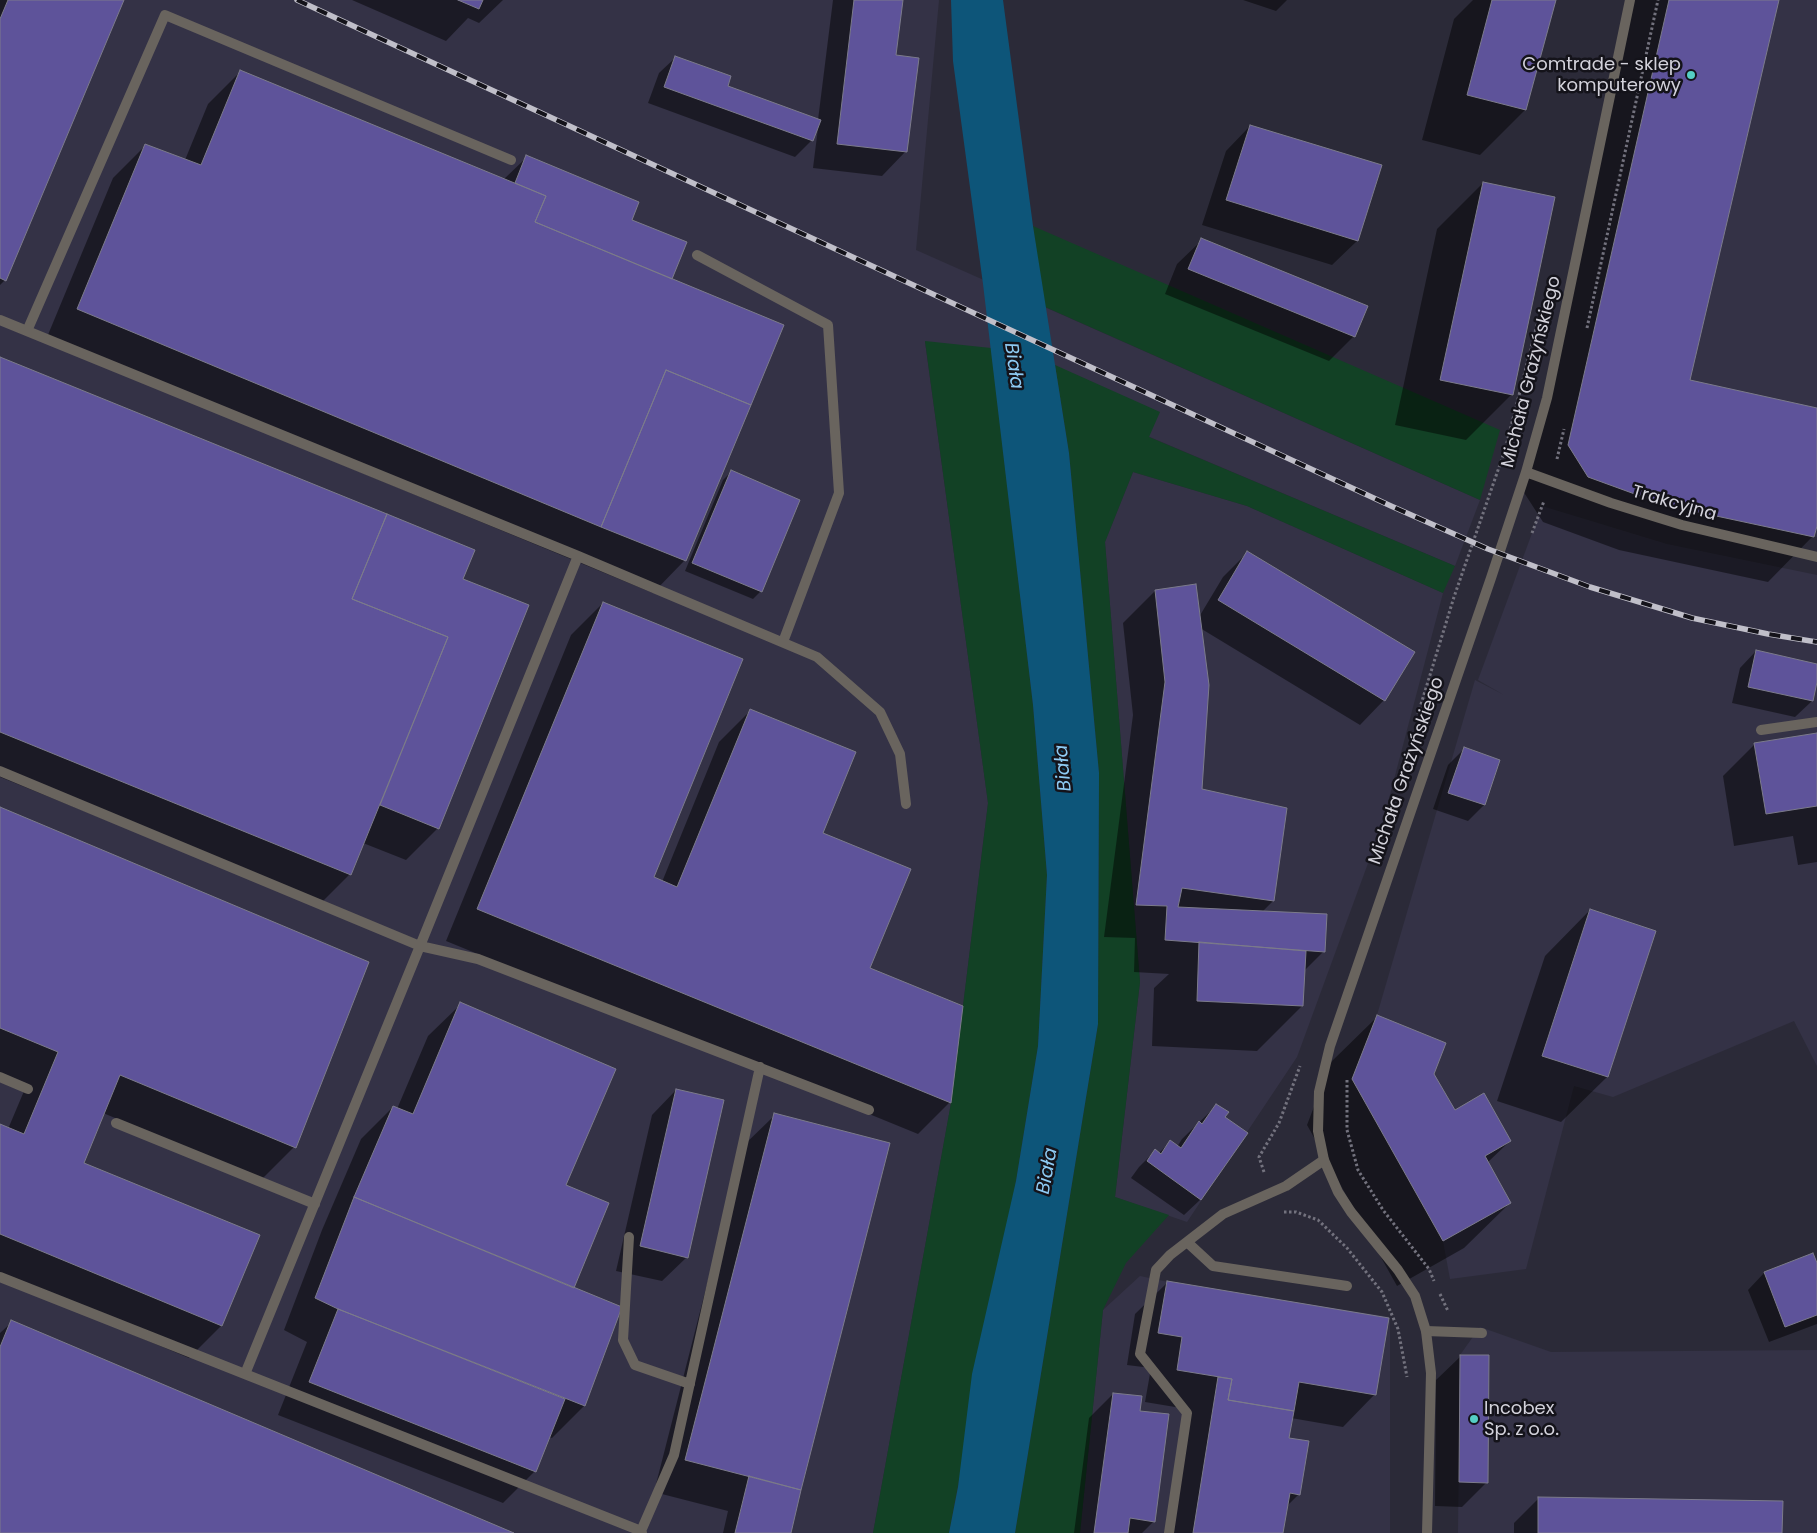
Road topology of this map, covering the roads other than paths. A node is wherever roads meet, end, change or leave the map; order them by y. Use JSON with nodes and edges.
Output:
{"nodes":[{"id":1,"x":1630,"y":0,"type":"edge"},
{"id":2,"x":511,"y":160,"type":"dead end"},
{"id":3,"x":697,"y":255,"type":"dead end"},
{"id":4,"x":0,"y":320,"type":"edge"},
{"id":5,"x":27,"y":331,"type":"junction"},
{"id":6,"x":1526,"y":472,"type":"junction"},
{"id":7,"x":578,"y":556,"type":"junction"},
{"id":8,"x":1817,"y":557,"type":"edge"},
{"id":9,"x":783,"y":642,"type":"junction"},
{"id":10,"x":1817,"y":722,"type":"edge"},
{"id":11,"x":1761,"y":730,"type":"dead end"},
{"id":12,"x":0,"y":771,"type":"edge"},
{"id":13,"x":906,"y":804,"type":"dead end"},
{"id":14,"x":420,"y":946,"type":"junction"},
{"id":15,"x":760,"y":1067,"type":"junction"},
{"id":16,"x":0,"y":1077,"type":"edge"},
{"id":17,"x":28,"y":1088,"type":"dead end"},
{"id":18,"x":869,"y":1110,"type":"dead end"},
{"id":19,"x":116,"y":1123,"type":"dead end"},
{"id":20,"x":1324,"y":1160,"type":"junction"},
{"id":21,"x":315,"y":1204,"type":"junction"},
{"id":22,"x":629,"y":1237,"type":"dead end"},
{"id":23,"x":1187,"y":1242,"type":"junction"},
{"id":24,"x":0,"y":1277,"type":"edge"},
{"id":25,"x":1347,"y":1286,"type":"dead end"},
{"id":26,"x":1426,"y":1331,"type":"junction"},
{"id":27,"x":1482,"y":1333,"type":"dead end"},
{"id":28,"x":246,"y":1374,"type":"junction"},
{"id":29,"x":690,"y":1384,"type":"junction"},
{"id":30,"x":642,"y":1532,"type":"edge"},
{"id":31,"x":1169,"y":1533,"type":"edge"},
{"id":32,"x":1427,"y":1533,"type":"edge"}],
"edges":[{"from":1,"to":6,"type":"street","name":"Michała Grażyńskiego"},
{"from":2,"to":5,"type":"street"},
{"from":3,"to":9,"type":"street"},
{"from":4,"to":5,"type":"street"},
{"from":5,"to":7,"type":"street"},
{"from":6,"to":8,"type":"street","name":"Trakcyjna"},
{"from":6,"to":20,"type":"street","name":"Michała Grażyńskiego"},
{"from":7,"to":9,"type":"street"},
{"from":7,"to":14,"type":"street"},
{"from":9,"to":13,"type":"street"},
{"from":10,"to":11,"type":"street"},
{"from":12,"to":14,"type":"street"},
{"from":14,"to":15,"type":"street"},
{"from":14,"to":21,"type":"street"},
{"from":15,"to":18,"type":"street"},
{"from":15,"to":29,"type":"street"},
{"from":16,"to":17,"type":"street"},
{"from":19,"to":21,"type":"street"},
{"from":20,"to":23,"type":"street"},
{"from":20,"to":26,"type":"street","name":"Michała Grażyńskiego"},
{"from":21,"to":28,"type":"street"},
{"from":22,"to":29,"type":"street"},
{"from":23,"to":25,"type":"street"},
{"from":23,"to":31,"type":"street"},
{"from":24,"to":28,"type":"street"},
{"from":26,"to":27,"type":"street"},
{"from":26,"to":32,"type":"street","name":"Michała Grażyńskiego"},
{"from":28,"to":30,"type":"street"},
{"from":29,"to":30,"type":"street"}]}
